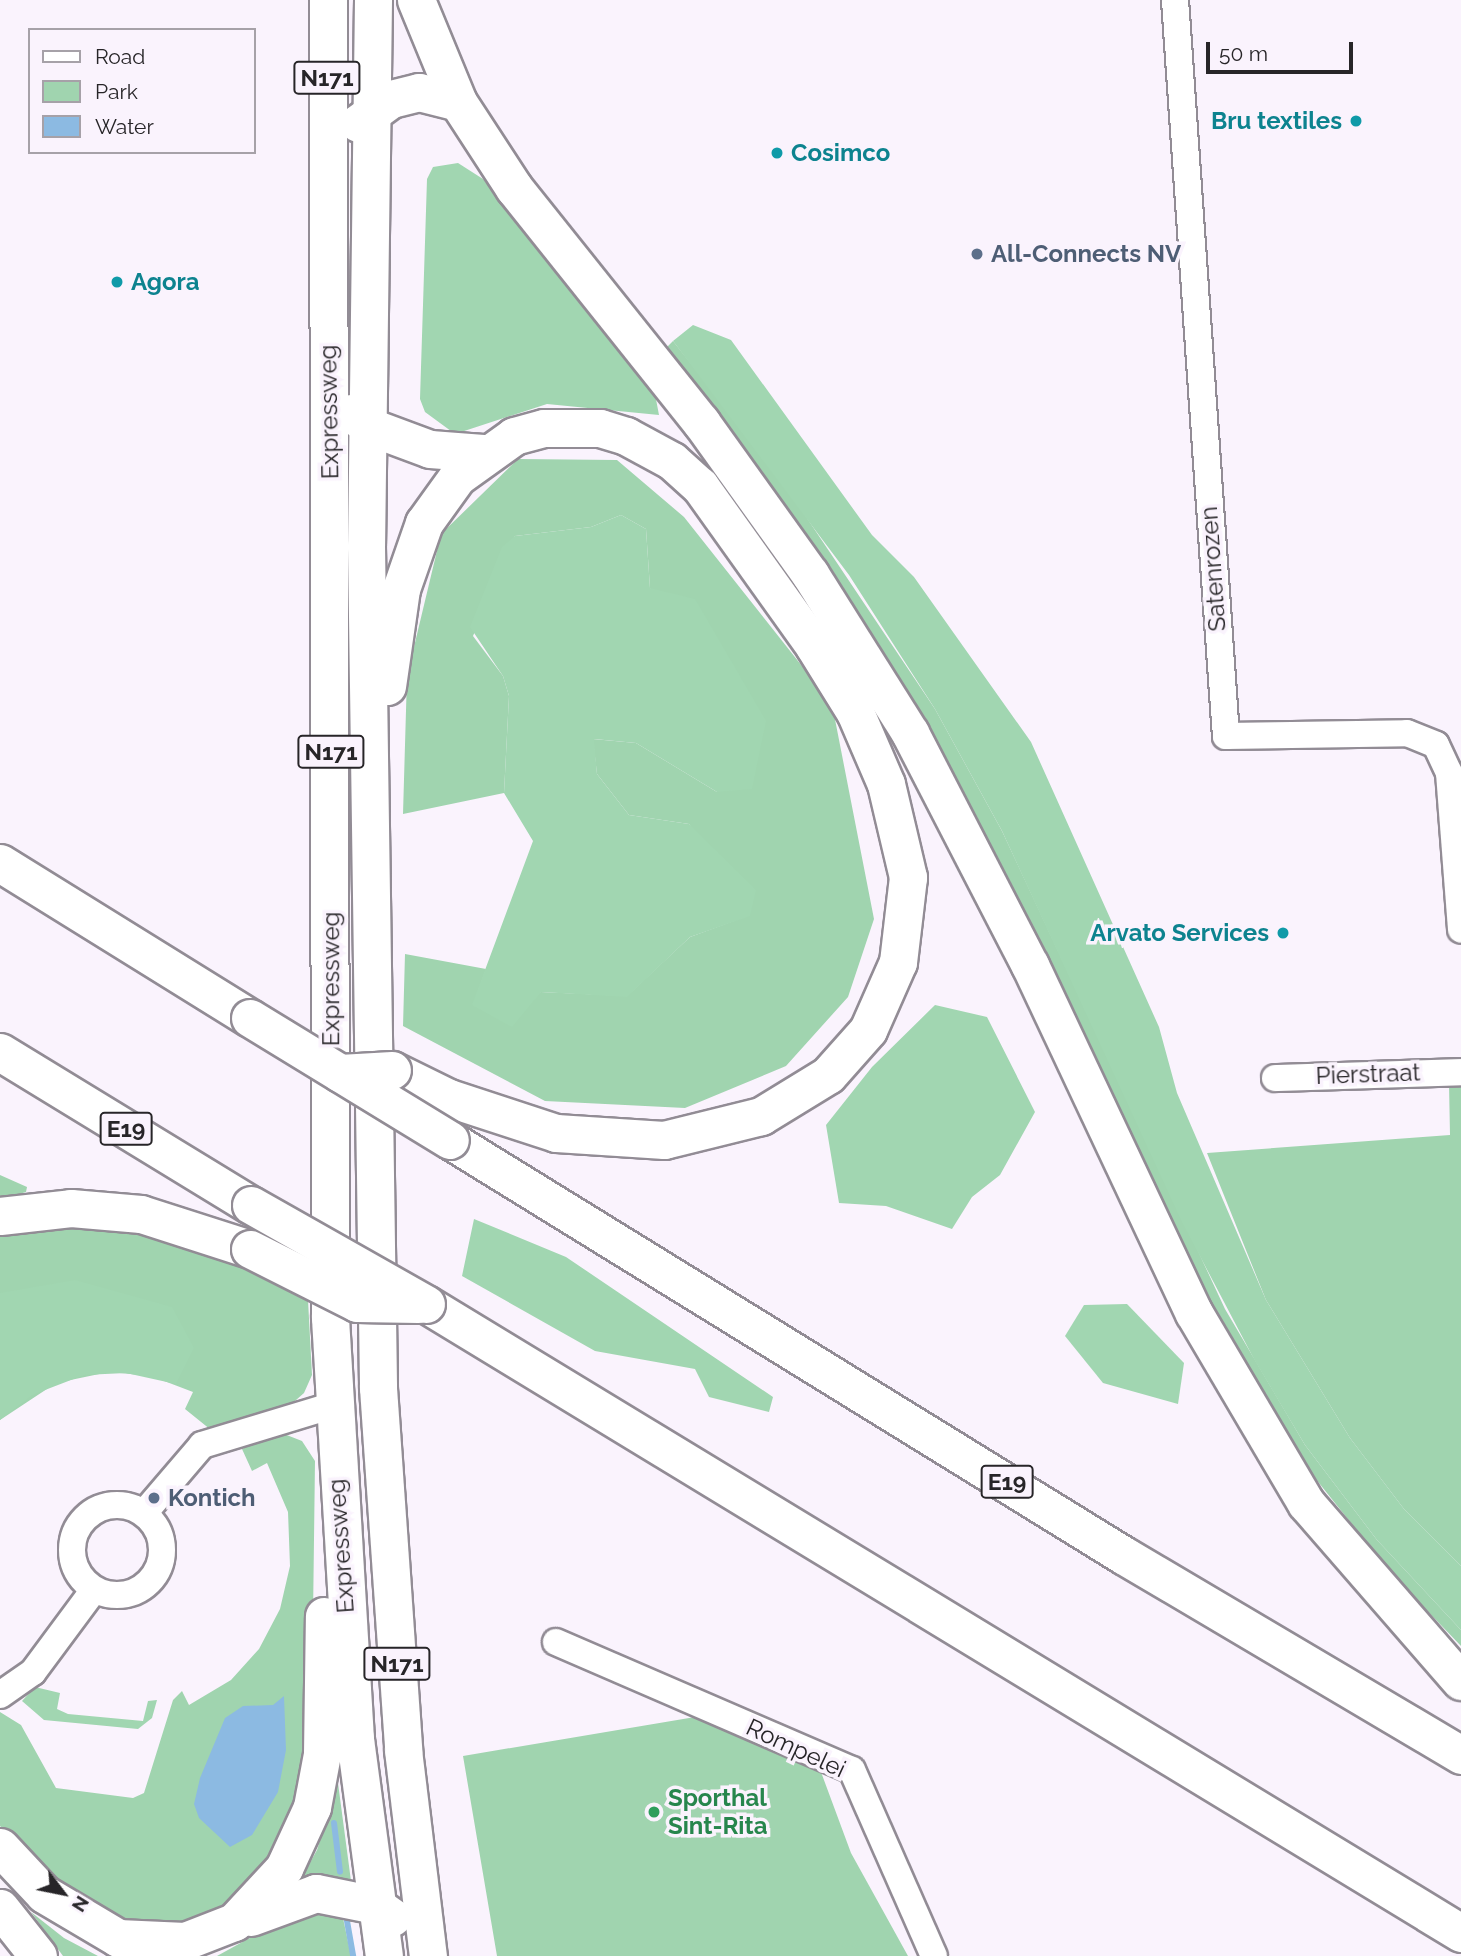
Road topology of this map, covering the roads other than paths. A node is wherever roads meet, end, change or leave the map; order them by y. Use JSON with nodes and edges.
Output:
{"nodes":[{"id":1,"x":328,"y":0,"type":"edge"},
{"id":2,"x":373,"y":0,"type":"edge"},
{"id":3,"x":416,"y":0,"type":"edge"},
{"id":4,"x":1175,"y":0,"type":"edge"},
{"id":5,"x":458,"y":102,"type":"junction"},
{"id":6,"x":372,"y":111,"type":"junction"},
{"id":7,"x":326,"y":157,"type":"junction"},
{"id":8,"x":329,"y":394,"type":"junction"},
{"id":9,"x":368,"y":426,"type":"junction"},
{"id":10,"x":483,"y":453,"type":"junction"},
{"id":11,"x":371,"y":829,"type":"junction"},
{"id":12,"x":0,"y":863,"type":"edge"},
{"id":13,"x":1461,"y":930,"type":"edge"},
{"id":14,"x":0,"y":1052,"type":"edge"},
{"id":15,"x":1461,"y":1072,"type":"edge"},
{"id":16,"x":340,"y":1073,"type":"junction"},
{"id":17,"x":1275,"y":1078,"type":"dead end"},
{"id":18,"x":0,"y":1216,"type":"edge"},
{"id":19,"x":426,"y":1304,"type":"junction"},
{"id":20,"x":378,"y":1388,"type":"junction"},
{"id":21,"x":334,"y":1405,"type":"junction"},
{"id":22,"x":144,"y":1513,"type":"junction"},
{"id":23,"x":340,"y":1541,"type":"junction"},
{"id":24,"x":94,"y":1590,"type":"junction"},
{"id":25,"x":556,"y":1643,"type":"dead end"},
{"id":26,"x":1461,"y":1681,"type":"edge"},
{"id":27,"x":0,"y":1695,"type":"edge"},
{"id":28,"x":1461,"y":1755,"type":"edge"},
{"id":29,"x":0,"y":1847,"type":"edge"},
{"id":30,"x":375,"y":1905,"type":"junction"},
{"id":31,"x":0,"y":1908,"type":"edge"},
{"id":32,"x":234,"y":1922,"type":"junction"},
{"id":33,"x":1461,"y":1933,"type":"edge"},
{"id":34,"x":426,"y":1948,"type":"edge"},
{"id":35,"x":38,"y":1956,"type":"edge"},
{"id":36,"x":384,"y":1956,"type":"edge"},
{"id":37,"x":934,"y":1956,"type":"edge"}],
"edges":[{"from":1,"to":7,"type":"highway","name":"Expressweg","number":"N171"},
{"from":2,"to":6,"type":"highway","name":"Expressweg","number":"N171"},
{"from":3,"to":5,"type":"highway"},
{"from":4,"to":13,"type":"street","name":"Satenrozen"},
{"from":5,"to":6,"type":"highway"},
{"from":5,"to":26,"type":"highway"},
{"from":6,"to":7,"type":"highway"},
{"from":6,"to":9,"type":"highway","name":"Expressweg","number":"N171"},
{"from":7,"to":8,"type":"highway","name":"Expressweg","number":"N171"},
{"from":8,"to":9,"type":"highway"},
{"from":8,"to":21,"type":"highway","name":"Expressweg","number":"N171"},
{"from":9,"to":10,"type":"highway"},
{"from":9,"to":11,"type":"highway","name":"Expressweg","number":"N171"},
{"from":10,"to":11,"type":"highway"},
{"from":10,"to":16,"type":"highway","bridge":true},
{"from":11,"to":20,"type":"highway","name":"Expressweg","number":"N171"},
{"from":12,"to":16,"type":"highway","number":"E19","bridge":true},
{"from":14,"to":19,"type":"highway","number":"E19","bridge":true},
{"from":15,"to":17,"type":"street","name":"Pierstraat"},
{"from":16,"to":28,"type":"highway","number":"E19","bridge":true},
{"from":18,"to":19,"type":"highway","bridge":true},
{"from":19,"to":33,"type":"highway","number":"E19"},
{"from":20,"to":21,"type":"highway"},
{"from":20,"to":34,"type":"highway","name":"Expressweg","number":"N171"},
{"from":21,"to":22,"type":"street"},
{"from":21,"to":23,"type":"highway","name":"Expressweg","number":"N171"},
{"from":22,"to":24,"type":"street"},
{"from":22,"to":24,"type":"street"},
{"from":23,"to":30,"type":"highway","name":"Expressweg","number":"N171"},
{"from":23,"to":32,"type":"highway"},
{"from":24,"to":27,"type":"street"},
{"from":25,"to":37,"type":"street","name":"Rompelei"},
{"from":29,"to":32,"type":"highway"},
{"from":30,"to":32,"type":"highway"},
{"from":30,"to":34,"type":"highway"},
{"from":30,"to":36,"type":"highway","name":"Expressweg","number":"N171"},
{"from":31,"to":35,"type":"highway"}]}
